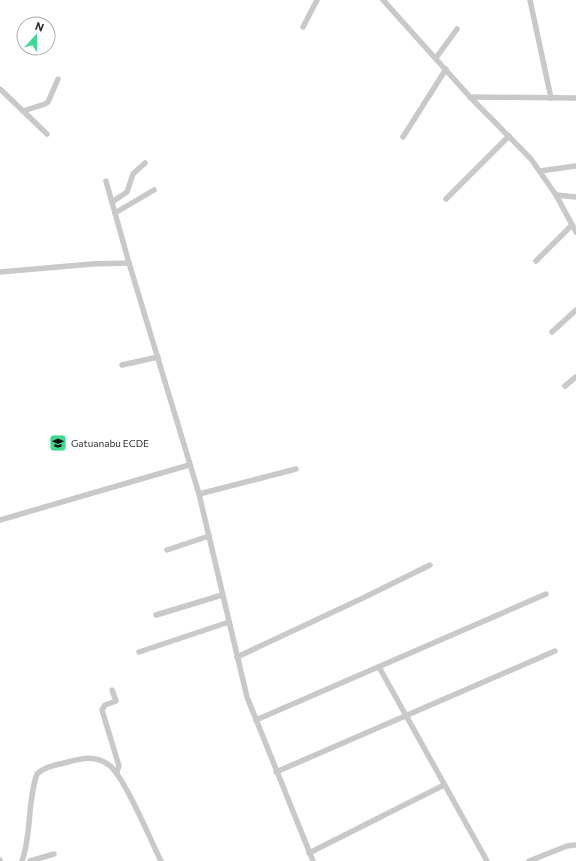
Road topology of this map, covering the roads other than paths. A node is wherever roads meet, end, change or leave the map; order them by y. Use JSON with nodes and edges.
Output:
{"nodes":[{"id":1,"x":317,"y":0,"type":"edge"},
{"id":2,"x":382,"y":0,"type":"edge"},
{"id":3,"x":530,"y":0,"type":"edge"},
{"id":4,"x":303,"y":27,"type":"dead end"},
{"id":5,"x":457,"y":29,"type":"dead end"},
{"id":6,"x":436,"y":58,"type":"junction"},
{"id":7,"x":446,"y":69,"type":"junction"},
{"id":8,"x":58,"y":79,"type":"dead end"},
{"id":9,"x":0,"y":89,"type":"edge"},
{"id":10,"x":470,"y":97,"type":"junction"},
{"id":11,"x":551,"y":98,"type":"junction"},
{"id":12,"x":576,"y":98,"type":"edge"},
{"id":13,"x":22,"y":111,"type":"junction"},
{"id":14,"x":47,"y":134,"type":"dead end"},
{"id":15,"x":509,"y":136,"type":"junction"},
{"id":16,"x":403,"y":137,"type":"dead end"},
{"id":17,"x":145,"y":163,"type":"dead end"},
{"id":18,"x":576,"y":166,"type":"edge"},
{"id":19,"x":540,"y":171,"type":"junction"},
{"id":20,"x":106,"y":181,"type":"dead end"},
{"id":21,"x":154,"y":190,"type":"dead end"},
{"id":22,"x":556,"y":195,"type":"junction"},
{"id":23,"x":576,"y":197,"type":"edge"},
{"id":24,"x":446,"y":200,"type":"dead end"},
{"id":25,"x":112,"y":202,"type":"junction"},
{"id":26,"x":115,"y":212,"type":"junction"},
{"id":27,"x":572,"y":225,"type":"junction"},
{"id":28,"x":576,"y":232,"type":"edge"},
{"id":29,"x":536,"y":261,"type":"dead end"},
{"id":30,"x":129,"y":263,"type":"junction"},
{"id":31,"x":0,"y":272,"type":"edge"},
{"id":32,"x":576,"y":310,"type":"edge"},
{"id":33,"x":552,"y":332,"type":"dead end"},
{"id":34,"x":158,"y":357,"type":"junction"},
{"id":35,"x":122,"y":365,"type":"dead end"},
{"id":36,"x":576,"y":377,"type":"edge"},
{"id":37,"x":565,"y":386,"type":"dead end"},
{"id":38,"x":189,"y":465,"type":"junction"},
{"id":39,"x":296,"y":469,"type":"dead end"},
{"id":40,"x":199,"y":494,"type":"junction"},
{"id":41,"x":0,"y":520,"type":"edge"},
{"id":42,"x":209,"y":536,"type":"junction"},
{"id":43,"x":167,"y":550,"type":"dead end"},
{"id":44,"x":430,"y":565,"type":"dead end"},
{"id":45,"x":546,"y":594,"type":"dead end"},
{"id":46,"x":222,"y":595,"type":"junction"},
{"id":47,"x":156,"y":615,"type":"dead end"},
{"id":48,"x":229,"y":622,"type":"junction"},
{"id":49,"x":555,"y":651,"type":"dead end"},
{"id":50,"x":140,"y":652,"type":"dead end"},
{"id":51,"x":237,"y":657,"type":"junction"},
{"id":52,"x":379,"y":667,"type":"junction"},
{"id":53,"x":112,"y":690,"type":"dead end"},
{"id":54,"x":406,"y":714,"type":"junction"},
{"id":55,"x":256,"y":720,"type":"junction"},
{"id":56,"x":117,"y":772,"type":"junction"},
{"id":57,"x":276,"y":772,"type":"junction"},
{"id":58,"x":444,"y":785,"type":"junction"},
{"id":59,"x":576,"y":845,"type":"edge"},
{"id":60,"x":310,"y":853,"type":"junction"},
{"id":61,"x":54,"y":854,"type":"dead end"},
{"id":62,"x":22,"y":861,"type":"edge"},
{"id":63,"x":30,"y":861,"type":"edge"},
{"id":64,"x":161,"y":861,"type":"edge"},
{"id":65,"x":313,"y":861,"type":"edge"},
{"id":66,"x":487,"y":861,"type":"edge"},
{"id":67,"x":529,"y":861,"type":"edge"}],
"edges":[{"from":1,"to":4,"type":"street"},
{"from":2,"to":6,"type":"street"},
{"from":3,"to":11,"type":"street"},
{"from":5,"to":6,"type":"street"},
{"from":6,"to":7,"type":"street"},
{"from":7,"to":10,"type":"street"},
{"from":7,"to":16,"type":"street"},
{"from":8,"to":13,"type":"street"},
{"from":9,"to":13,"type":"street"},
{"from":10,"to":11,"type":"street"},
{"from":10,"to":15,"type":"street"},
{"from":11,"to":12,"type":"street"},
{"from":13,"to":14,"type":"street"},
{"from":15,"to":19,"type":"street"},
{"from":15,"to":24,"type":"street"},
{"from":17,"to":25,"type":"street"},
{"from":18,"to":19,"type":"street"},
{"from":19,"to":22,"type":"street"},
{"from":20,"to":25,"type":"street"},
{"from":21,"to":26,"type":"street"},
{"from":22,"to":23,"type":"street"},
{"from":22,"to":27,"type":"street"},
{"from":25,"to":26,"type":"street"},
{"from":26,"to":30,"type":"street"},
{"from":27,"to":28,"type":"street"},
{"from":27,"to":29,"type":"street"},
{"from":30,"to":31,"type":"street"},
{"from":30,"to":34,"type":"street"},
{"from":32,"to":33,"type":"street"},
{"from":34,"to":35,"type":"street"},
{"from":34,"to":38,"type":"street"},
{"from":36,"to":37,"type":"street"},
{"from":38,"to":40,"type":"street"},
{"from":38,"to":41,"type":"street"},
{"from":39,"to":40,"type":"street"},
{"from":40,"to":42,"type":"street"},
{"from":42,"to":43,"type":"street"},
{"from":42,"to":46,"type":"street"},
{"from":44,"to":51,"type":"street"},
{"from":45,"to":52,"type":"street"},
{"from":46,"to":47,"type":"street"},
{"from":46,"to":48,"type":"street"},
{"from":48,"to":50,"type":"street"},
{"from":48,"to":51,"type":"street"},
{"from":49,"to":54,"type":"street"},
{"from":51,"to":55,"type":"street"},
{"from":52,"to":54,"type":"street"},
{"from":52,"to":55,"type":"street"},
{"from":53,"to":56,"type":"street"},
{"from":54,"to":57,"type":"street"},
{"from":54,"to":58,"type":"street"},
{"from":55,"to":57,"type":"street"},
{"from":56,"to":62,"type":"street"},
{"from":56,"to":64,"type":"street"},
{"from":57,"to":60,"type":"street"},
{"from":58,"to":60,"type":"street"},
{"from":58,"to":66,"type":"street"},
{"from":59,"to":67,"type":"street"},
{"from":60,"to":65,"type":"street"},
{"from":61,"to":63,"type":"street"}]}
